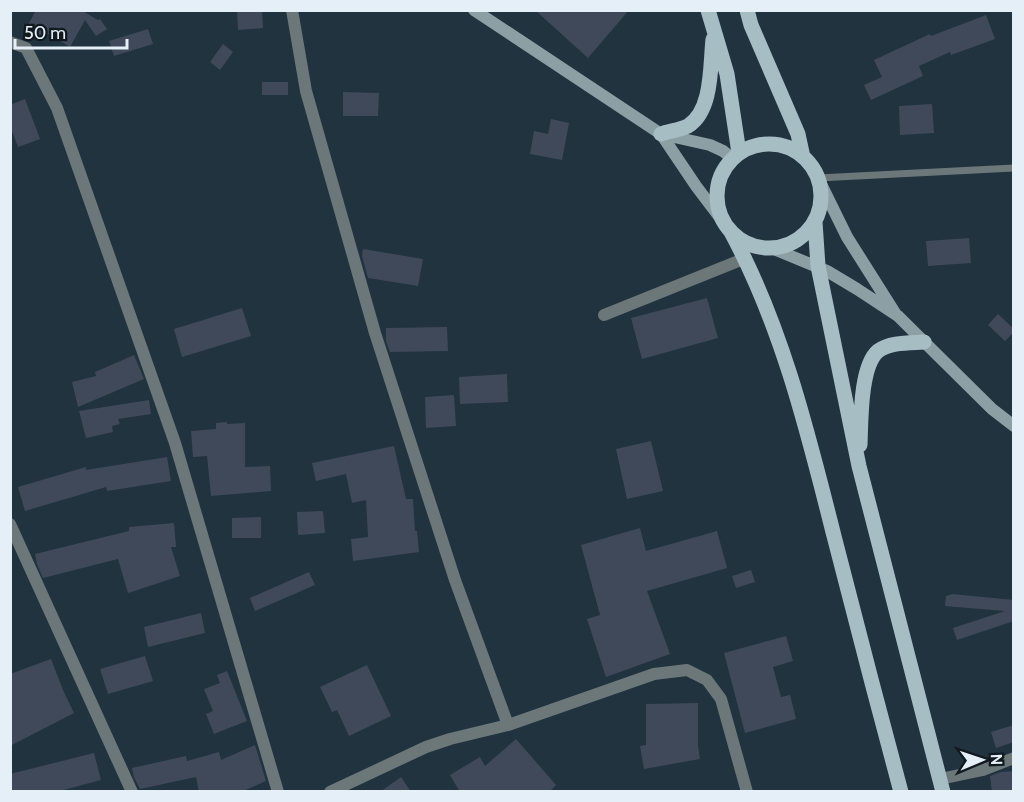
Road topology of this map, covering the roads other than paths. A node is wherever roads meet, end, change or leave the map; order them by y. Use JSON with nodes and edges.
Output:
{"nodes":[{"id":1,"x":292,"y":10,"type":"edge"},
{"id":2,"x":474,"y":10,"type":"edge"},
{"id":3,"x":708,"y":10,"type":"edge"},
{"id":4,"x":747,"y":10,"type":"edge"},
{"id":5,"x":714,"y":33,"type":"junction"},
{"id":6,"x":10,"y":42,"type":"edge"},
{"id":7,"x":661,"y":134,"type":"junction"},
{"id":8,"x":736,"y":156,"type":"junction"},
{"id":9,"x":803,"y":157,"type":"junction"},
{"id":10,"x":1014,"y":168,"type":"edge"},
{"id":11,"x":818,"y":178,"type":"junction"},
{"id":12,"x":814,"y":222,"type":"junction"},
{"id":13,"x":728,"y":227,"type":"junction"},
{"id":14,"x":769,"y":247,"type":"junction"},
{"id":15,"x":746,"y":258,"type":"junction"},
{"id":16,"x":818,"y":266,"type":"junction"},
{"id":17,"x":603,"y":315,"type":"dead end"},
{"id":18,"x":898,"y":316,"type":"junction"},
{"id":19,"x":924,"y":342,"type":"junction"},
{"id":20,"x":1014,"y":426,"type":"edge"},
{"id":21,"x":859,"y":466,"type":"junction"},
{"id":22,"x":10,"y":524,"type":"edge"},
{"id":23,"x":508,"y":725,"type":"junction"},
{"id":24,"x":1014,"y":758,"type":"edge"},
{"id":25,"x":941,"y":785,"type":"edge"},
{"id":26,"x":132,"y":792,"type":"edge"},
{"id":27,"x":278,"y":792,"type":"edge"},
{"id":28,"x":330,"y":792,"type":"edge"},
{"id":29,"x":747,"y":792,"type":"edge"},
{"id":30,"x":901,"y":792,"type":"edge"}],
"edges":[{"from":1,"to":23,"type":"street"},
{"from":2,"to":7,"type":"street"},
{"from":3,"to":5,"type":"main road"},
{"from":4,"to":9,"type":"main road"},
{"from":5,"to":7,"type":"main road"},
{"from":5,"to":8,"type":"main road"},
{"from":6,"to":27,"type":"street"},
{"from":7,"to":8,"type":"street"},
{"from":7,"to":13,"type":"street"},
{"from":8,"to":9,"type":"main road"},
{"from":8,"to":13,"type":"main road"},
{"from":9,"to":11,"type":"main road"},
{"from":10,"to":11,"type":"lane"},
{"from":11,"to":12,"type":"main road"},
{"from":11,"to":18,"type":"street"},
{"from":12,"to":14,"type":"main road"},
{"from":12,"to":16,"type":"main road"},
{"from":13,"to":14,"type":"main road"},
{"from":13,"to":15,"type":"main road"},
{"from":14,"to":16,"type":"street"},
{"from":15,"to":17,"type":"street"},
{"from":15,"to":30,"type":"main road"},
{"from":16,"to":18,"type":"street"},
{"from":16,"to":21,"type":"main road"},
{"from":18,"to":19,"type":"street"},
{"from":19,"to":20,"type":"street"},
{"from":19,"to":21,"type":"main road"},
{"from":21,"to":25,"type":"main road"},
{"from":22,"to":26,"type":"street"},
{"from":23,"to":28,"type":"street"},
{"from":23,"to":29,"type":"street"},
{"from":24,"to":25,"type":"street"}]}
